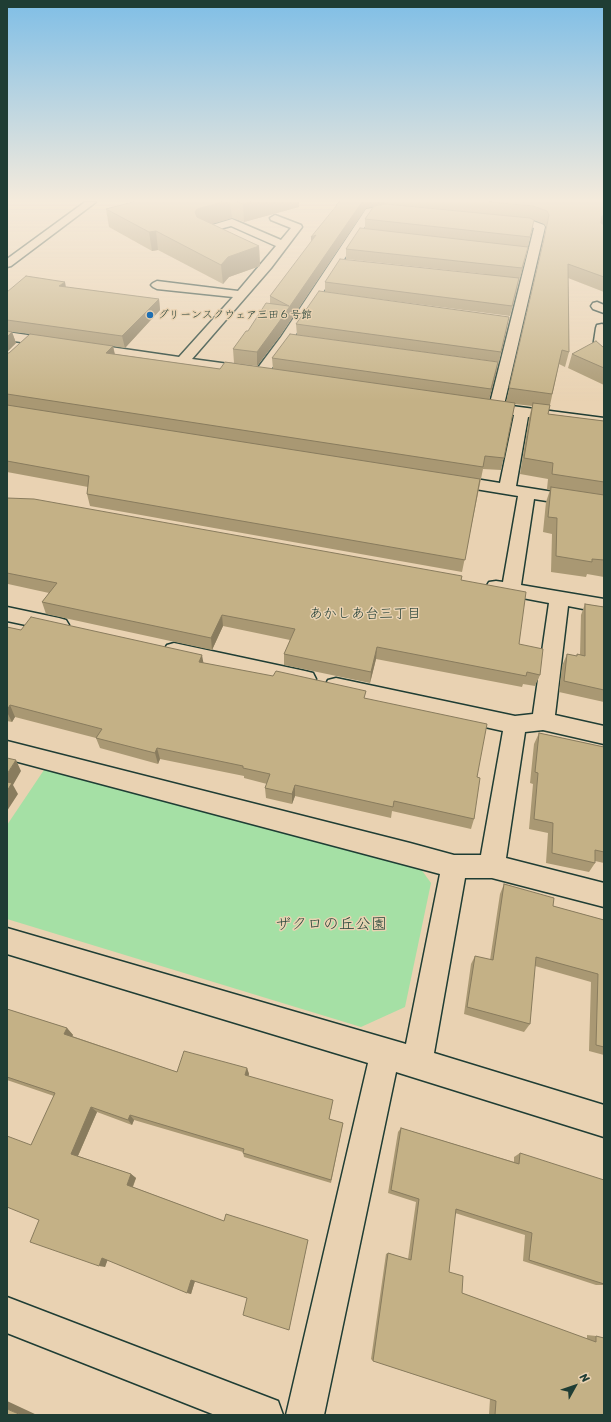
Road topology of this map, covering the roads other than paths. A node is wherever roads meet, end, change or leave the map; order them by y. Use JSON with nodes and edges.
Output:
{"nodes":[{"id":1,"x":266,"y":268,"type":"edge"},
{"id":2,"x":332,"y":268,"type":"edge"},
{"id":3,"x":526,"y":268,"type":"edge"},
{"id":4,"x":157,"y":285,"type":"dead end"},
{"id":5,"x":242,"y":295,"type":"junction"},
{"id":6,"x":314,"y":296,"type":"junction"},
{"id":7,"x":330,"y":298,"type":"edge"},
{"id":8,"x":501,"y":321,"type":"edge"},
{"id":9,"x":517,"y":323,"type":"junction"},
{"id":10,"x":602,"y":328,"type":"dead end"},
{"id":11,"x":7,"y":336,"type":"edge"},
{"id":12,"x":286,"y":339,"type":"junction"},
{"id":13,"x":30,"y":340,"type":"junction"},
{"id":14,"x":302,"y":341,"type":"edge"},
{"id":15,"x":18,"y":350,"type":"edge"},
{"id":16,"x":604,"y":357,"type":"edge"},
{"id":17,"x":183,"y":361,"type":"junction"},
{"id":18,"x":490,"y":367,"type":"edge"},
{"id":19,"x":505,"y":369,"type":"junction"},
{"id":20,"x":262,"y":372,"type":"junction"},
{"id":21,"x":277,"y":375,"type":"edge"},
{"id":22,"x":472,"y":404,"type":"edge"},
{"id":23,"x":496,"y":407,"type":"junction"},
{"id":24,"x":522,"y":411,"type":"junction"},
{"id":25,"x":604,"y":423,"type":"edge"},
{"id":26,"x":437,"y":478,"type":"edge"},
{"id":27,"x":507,"y":489,"type":"junction"},
{"id":28,"x":527,"y":492,"type":"junction"},
{"id":29,"x":604,"y":505,"type":"edge"},
{"id":30,"x":479,"y":584,"type":"edge"},
{"id":31,"x":511,"y":590,"type":"junction"},
{"id":32,"x":559,"y":598,"type":"junction"},
{"id":33,"x":604,"y":606,"type":"edge"},
{"id":34,"x":7,"y":614,"type":"edge"},
{"id":35,"x":76,"y":629,"type":"edge"},
{"id":36,"x":153,"y":646,"type":"edge"},
{"id":37,"x":543,"y":721,"type":"junction"},
{"id":38,"x":515,"y":725,"type":"junction"},
{"id":39,"x":604,"y":734,"type":"edge"},
{"id":40,"x":7,"y":750,"type":"edge"},
{"id":41,"x":492,"y":866,"type":"junction"},
{"id":42,"x":454,"y":867,"type":"junction"},
{"id":43,"x":604,"y":895,"type":"edge"},
{"id":44,"x":7,"y":941,"type":"edge"},
{"id":45,"x":385,"y":1053,"type":"junction"},
{"id":46,"x":417,"y":1062,"type":"junction"},
{"id":47,"x":604,"y":1120,"type":"edge"},
{"id":48,"x":7,"y":1315,"type":"edge"},
{"id":49,"x":264,"y":1415,"type":"edge"},
{"id":50,"x":305,"y":1415,"type":"edge"}],
"edges":[{"from":1,"to":5,"type":"street"},
{"from":2,"to":6,"type":"street"},
{"from":3,"to":9,"type":"street"},
{"from":4,"to":5,"type":"street"},
{"from":5,"to":17,"type":"street"},
{"from":6,"to":7,"type":"street"},
{"from":6,"to":12,"type":"street"},
{"from":8,"to":9,"type":"street"},
{"from":9,"to":19,"type":"street"},
{"from":10,"to":16,"type":"street"},
{"from":11,"to":13,"type":"street"},
{"from":12,"to":14,"type":"street"},
{"from":12,"to":20,"type":"street"},
{"from":13,"to":15,"type":"street"},
{"from":13,"to":17,"type":"street"},
{"from":17,"to":20,"type":"street"},
{"from":18,"to":19,"type":"street"},
{"from":19,"to":23,"type":"street"},
{"from":20,"to":21,"type":"street"},
{"from":22,"to":23,"type":"street"},
{"from":23,"to":24,"type":"street"},
{"from":24,"to":25,"type":"street"},
{"from":24,"to":27,"type":"street"},
{"from":26,"to":27,"type":"street"},
{"from":27,"to":28,"type":"street"},
{"from":28,"to":29,"type":"street"},
{"from":28,"to":31,"type":"street"},
{"from":30,"to":31,"type":"street"},
{"from":31,"to":32,"type":"street"},
{"from":32,"to":33,"type":"street"},
{"from":32,"to":37,"type":"street"},
{"from":34,"to":35,"type":"street"},
{"from":36,"to":38,"type":"street"},
{"from":37,"to":38,"type":"street"},
{"from":37,"to":39,"type":"street"},
{"from":38,"to":41,"type":"street"},
{"from":40,"to":42,"type":"street"},
{"from":41,"to":42,"type":"street"},
{"from":41,"to":43,"type":"street"},
{"from":42,"to":46,"type":"street"},
{"from":44,"to":45,"type":"street"},
{"from":45,"to":46,"type":"street"},
{"from":45,"to":50,"type":"street"},
{"from":46,"to":47,"type":"street"},
{"from":48,"to":49,"type":"street"}]}
